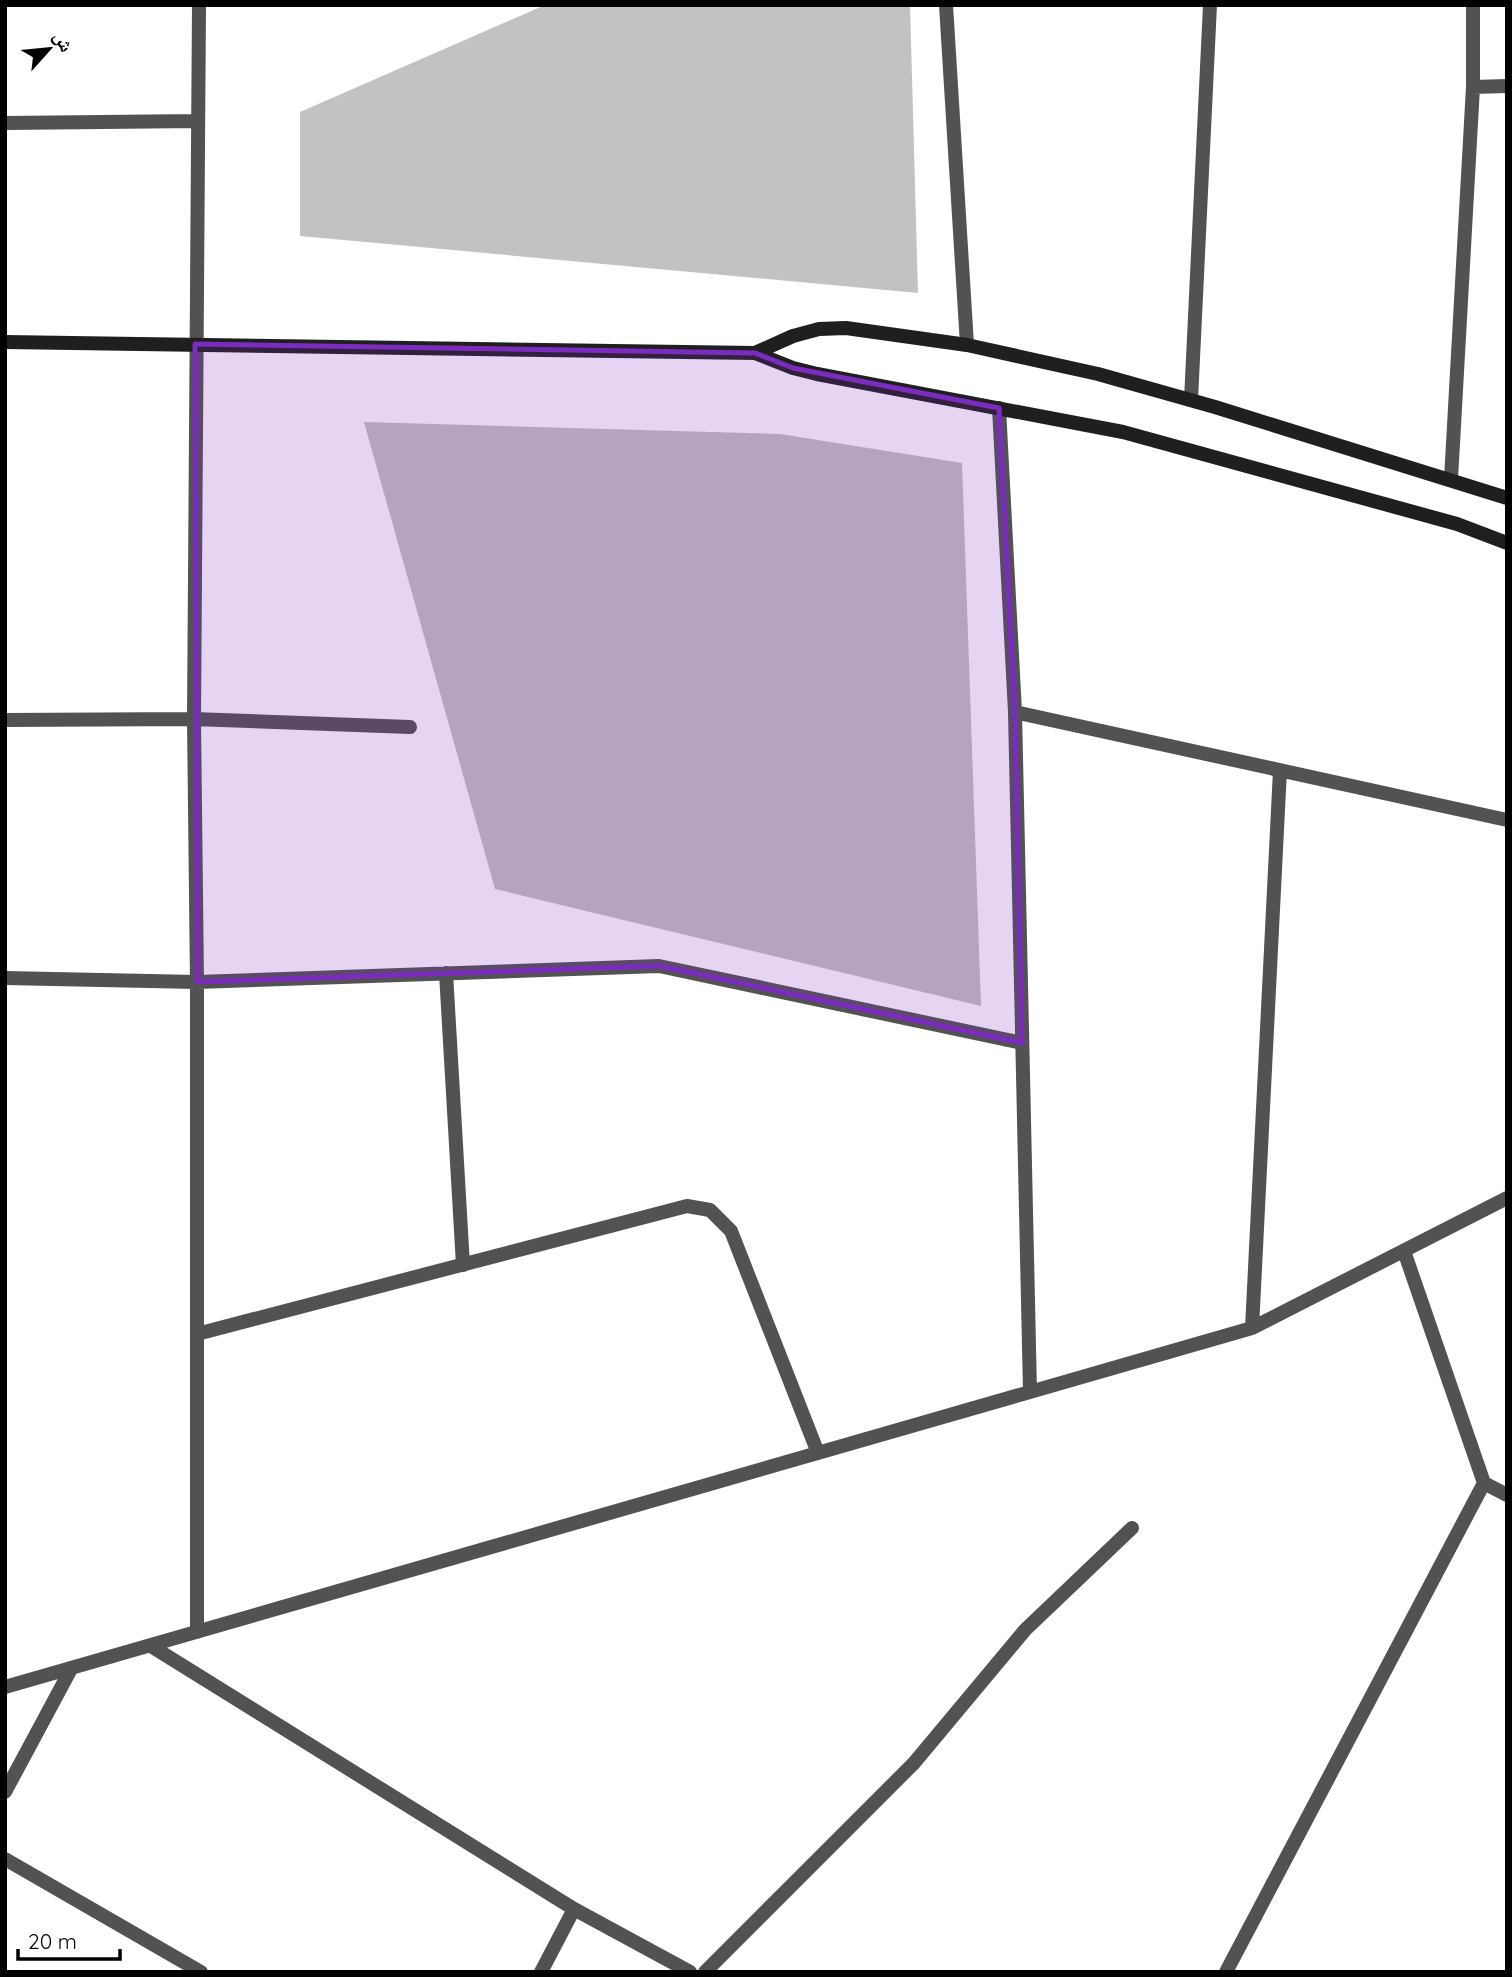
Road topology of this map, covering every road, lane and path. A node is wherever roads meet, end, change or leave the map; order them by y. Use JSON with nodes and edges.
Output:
{"nodes":[{"id":1,"x":199,"y":5,"type":"edge"},
{"id":2,"x":946,"y":5,"type":"edge"},
{"id":3,"x":1210,"y":5,"type":"edge"},
{"id":4,"x":1473,"y":5,"type":"edge"},
{"id":5,"x":1507,"y":86,"type":"edge"},
{"id":6,"x":1473,"y":87,"type":"junction"},
{"id":7,"x":198,"y":121,"type":"junction"},
{"id":8,"x":5,"y":123,"type":"edge"},
{"id":9,"x":5,"y":342,"type":"edge"},
{"id":10,"x":195,"y":344,"type":"junction"},
{"id":11,"x":967,"y":345,"type":"junction"},
{"id":12,"x":755,"y":353,"type":"junction"},
{"id":13,"x":1191,"y":400,"type":"junction"},
{"id":14,"x":999,"y":408,"type":"junction"},
{"id":15,"x":1451,"y":479,"type":"junction"},
{"id":16,"x":1507,"y":498,"type":"edge"},
{"id":17,"x":1507,"y":543,"type":"edge"},
{"id":18,"x":1015,"y":712,"type":"junction"},
{"id":19,"x":194,"y":719,"type":"junction"},
{"id":20,"x":5,"y":720,"type":"edge"},
{"id":21,"x":410,"y":727,"type":"dead end"},
{"id":22,"x":1280,"y":770,"type":"junction"},
{"id":23,"x":1507,"y":820,"type":"edge"},
{"id":24,"x":446,"y":973,"type":"junction"},
{"id":25,"x":5,"y":978,"type":"edge"},
{"id":26,"x":197,"y":982,"type":"junction"},
{"id":27,"x":1022,"y":1042,"type":"junction"},
{"id":28,"x":1507,"y":1198,"type":"edge"},
{"id":29,"x":1404,"y":1251,"type":"junction"},
{"id":30,"x":463,"y":1265,"type":"junction"},
{"id":31,"x":1252,"y":1328,"type":"junction"},
{"id":32,"x":197,"y":1334,"type":"junction"},
{"id":33,"x":1030,"y":1392,"type":"junction"},
{"id":34,"x":818,"y":1453,"type":"junction"},
{"id":35,"x":1484,"y":1483,"type":"junction"},
{"id":36,"x":1507,"y":1495,"type":"edge"},
{"id":37,"x":1132,"y":1528,"type":"dead end"},
{"id":38,"x":197,"y":1632,"type":"junction"},
{"id":39,"x":151,"y":1646,"type":"junction"},
{"id":40,"x":71,"y":1669,"type":"junction"},
{"id":41,"x":5,"y":1687,"type":"edge"},
{"id":42,"x":5,"y":1792,"type":"edge"},
{"id":43,"x":5,"y":1859,"type":"edge"},
{"id":44,"x":574,"y":1909,"type":"junction"},
{"id":45,"x":201,"y":1972,"type":"edge"},
{"id":46,"x":541,"y":1972,"type":"edge"},
{"id":47,"x":690,"y":1972,"type":"edge"},
{"id":48,"x":705,"y":1972,"type":"edge"},
{"id":49,"x":1226,"y":1972,"type":"edge"}],
"edges":[{"from":1,"to":7,"type":"street"},
{"from":2,"to":11,"type":"street"},
{"from":3,"to":13,"type":"street"},
{"from":4,"to":6,"type":"street"},
{"from":5,"to":6,"type":"street"},
{"from":6,"to":15,"type":"street"},
{"from":7,"to":8,"type":"street"},
{"from":7,"to":10,"type":"street"},
{"from":9,"to":10,"type":"main road"},
{"from":10,"to":12,"type":"main road"},
{"from":10,"to":19,"type":"street"},
{"from":11,"to":12,"type":"main road"},
{"from":11,"to":13,"type":"main road"},
{"from":12,"to":14,"type":"main road"},
{"from":13,"to":15,"type":"main road"},
{"from":14,"to":17,"type":"main road"},
{"from":14,"to":18,"type":"street"},
{"from":15,"to":16,"type":"main road"},
{"from":18,"to":22,"type":"street"},
{"from":18,"to":27,"type":"street"},
{"from":19,"to":20,"type":"street"},
{"from":19,"to":21,"type":"street"},
{"from":19,"to":26,"type":"street"},
{"from":22,"to":23,"type":"street"},
{"from":22,"to":31,"type":"street"},
{"from":24,"to":26,"type":"street"},
{"from":24,"to":27,"type":"street"},
{"from":24,"to":30,"type":"street"},
{"from":25,"to":26,"type":"street"},
{"from":26,"to":32,"type":"street"},
{"from":27,"to":33,"type":"street"},
{"from":28,"to":29,"type":"street"},
{"from":29,"to":31,"type":"street"},
{"from":29,"to":35,"type":"street"},
{"from":30,"to":32,"type":"street"},
{"from":30,"to":34,"type":"street"},
{"from":31,"to":33,"type":"street"},
{"from":32,"to":38,"type":"street"},
{"from":33,"to":34,"type":"street"},
{"from":34,"to":38,"type":"street"},
{"from":35,"to":36,"type":"street"},
{"from":35,"to":49,"type":"street"},
{"from":37,"to":48,"type":"street"},
{"from":38,"to":39,"type":"street"},
{"from":39,"to":40,"type":"street"},
{"from":39,"to":44,"type":"street"},
{"from":40,"to":41,"type":"street"},
{"from":40,"to":42,"type":"street"},
{"from":43,"to":45,"type":"street"},
{"from":44,"to":46,"type":"street"},
{"from":44,"to":47,"type":"street"}]}
